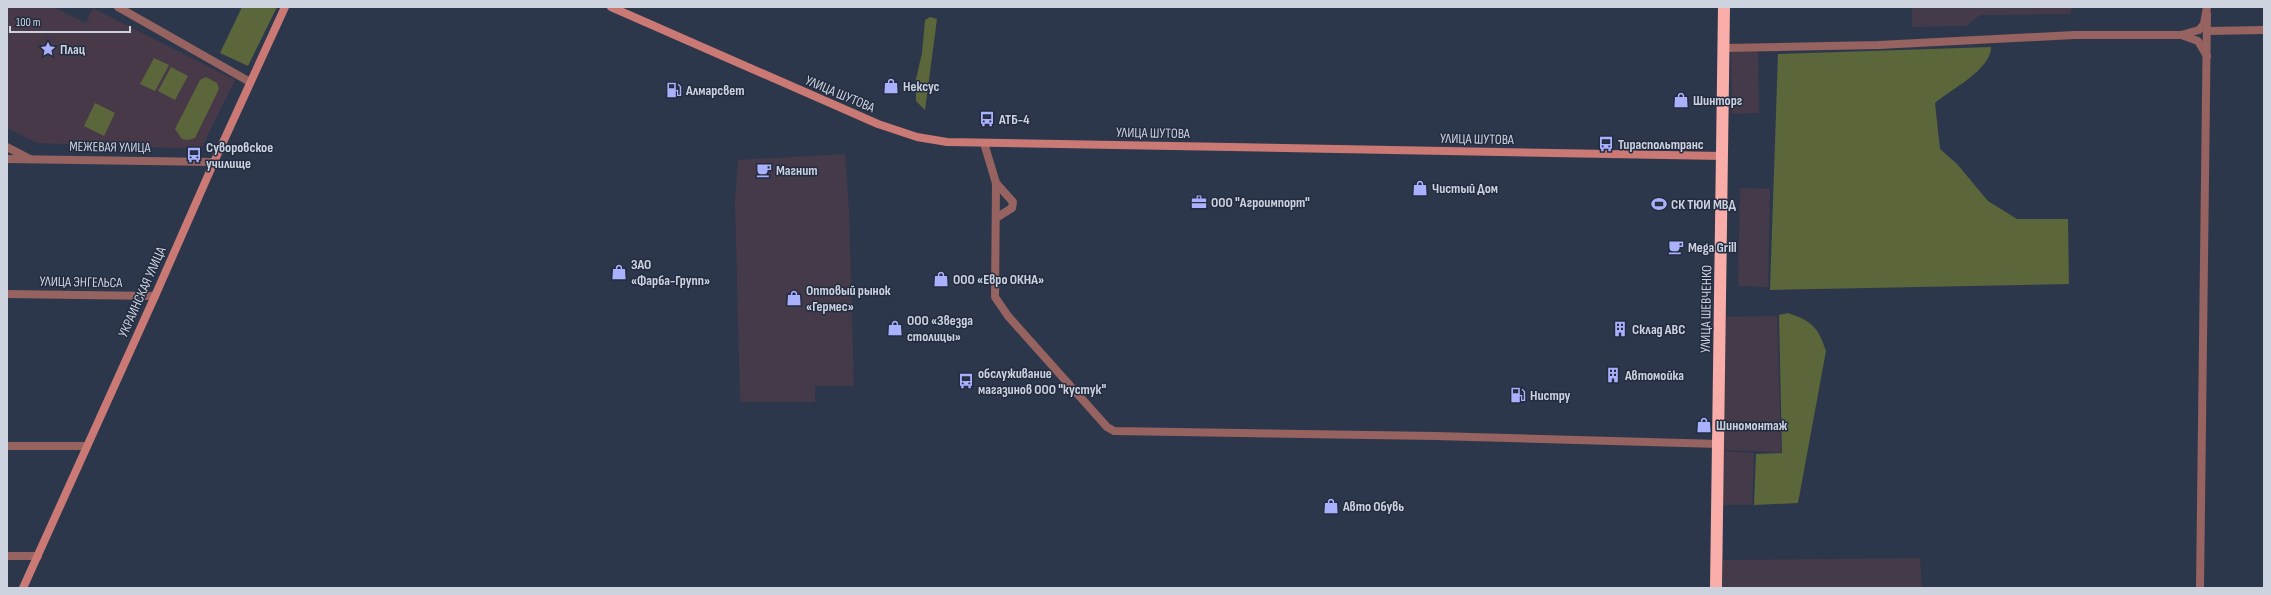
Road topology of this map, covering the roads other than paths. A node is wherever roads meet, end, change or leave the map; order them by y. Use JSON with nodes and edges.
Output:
{"nodes":[{"id":1,"x":118,"y":7,"type":"edge"},
{"id":2,"x":285,"y":7,"type":"edge"},
{"id":3,"x":610,"y":7,"type":"edge"},
{"id":4,"x":1724,"y":7,"type":"edge"},
{"id":5,"x":2207,"y":10,"type":"edge"},
{"id":6,"x":2264,"y":30,"type":"edge"},
{"id":7,"x":2208,"y":31,"type":"junction"},
{"id":8,"x":2181,"y":35,"type":"junction"},
{"id":9,"x":1724,"y":48,"type":"junction"},
{"id":10,"x":2208,"y":59,"type":"junction"},
{"id":11,"x":250,"y":82,"type":"junction"},
{"id":12,"x":984,"y":143,"type":"junction"},
{"id":13,"x":7,"y":147,"type":"edge"},
{"id":14,"x":1722,"y":156,"type":"junction"},
{"id":15,"x":7,"y":159,"type":"edge"},
{"id":16,"x":31,"y":159,"type":"junction"},
{"id":17,"x":214,"y":162,"type":"junction"},
{"id":18,"x":996,"y":183,"type":"junction"},
{"id":19,"x":996,"y":218,"type":"junction"},
{"id":20,"x":7,"y":294,"type":"edge"},
{"id":21,"x":156,"y":296,"type":"junction"},
{"id":22,"x":1719,"y":444,"type":"junction"},
{"id":23,"x":7,"y":446,"type":"edge"},
{"id":24,"x":87,"y":446,"type":"junction"},
{"id":25,"x":7,"y":556,"type":"edge"},
{"id":26,"x":38,"y":556,"type":"junction"},
{"id":27,"x":23,"y":588,"type":"edge"},
{"id":28,"x":1716,"y":588,"type":"edge"},
{"id":29,"x":2200,"y":588,"type":"edge"}],
"edges":[{"from":1,"to":11,"type":"street"},
{"from":2,"to":11,"type":"street","name":"УКРАИНСКАЯ УЛИЦА"},
{"from":3,"to":12,"type":"street","name":"УЛИЦА ШУТОВА"},
{"from":4,"to":9,"type":"highway","name":"УЛИЦА ШЕВЧЕНКО"},
{"from":5,"to":7,"type":"street"},
{"from":5,"to":8,"type":"street"},
{"from":6,"to":7,"type":"street"},
{"from":7,"to":10,"type":"street"},
{"from":8,"to":9,"type":"street"},
{"from":8,"to":10,"type":"street"},
{"from":9,"to":14,"type":"highway","name":"УЛИЦА ШЕВЧЕНКО"},
{"from":10,"to":29,"type":"street"},
{"from":11,"to":17,"type":"street","name":"УКРАИНСКАЯ УЛИЦА"},
{"from":12,"to":14,"type":"street","name":"УЛИЦА ШУТОВА"},
{"from":12,"to":18,"type":"street"},
{"from":13,"to":16,"type":"street"},
{"from":14,"to":22,"type":"highway","name":"УЛИЦА ШЕВЧЕНКО"},
{"from":15,"to":16,"type":"street","name":"МЕЖЕВАЯ УЛИЦА"},
{"from":16,"to":17,"type":"street","name":"МЕЖЕВАЯ УЛИЦА"},
{"from":17,"to":21,"type":"street","name":"УКРАИНСКАЯ УЛИЦА"},
{"from":18,"to":19,"type":"street"},
{"from":18,"to":19,"type":"street"},
{"from":19,"to":22,"type":"street"},
{"from":20,"to":21,"type":"street","name":"УЛИЦА ЭНГЕЛЬСА"},
{"from":21,"to":24,"type":"street","name":"УКРАИНСКАЯ УЛИЦА"},
{"from":22,"to":28,"type":"highway","name":"УЛИЦА ШЕВЧЕНКО"},
{"from":23,"to":24,"type":"street"},
{"from":24,"to":26,"type":"street","name":"УКРАИНСКАЯ УЛИЦА"},
{"from":25,"to":26,"type":"street"},
{"from":26,"to":27,"type":"street","name":"УКРАИНСКАЯ УЛИЦА"}]}
